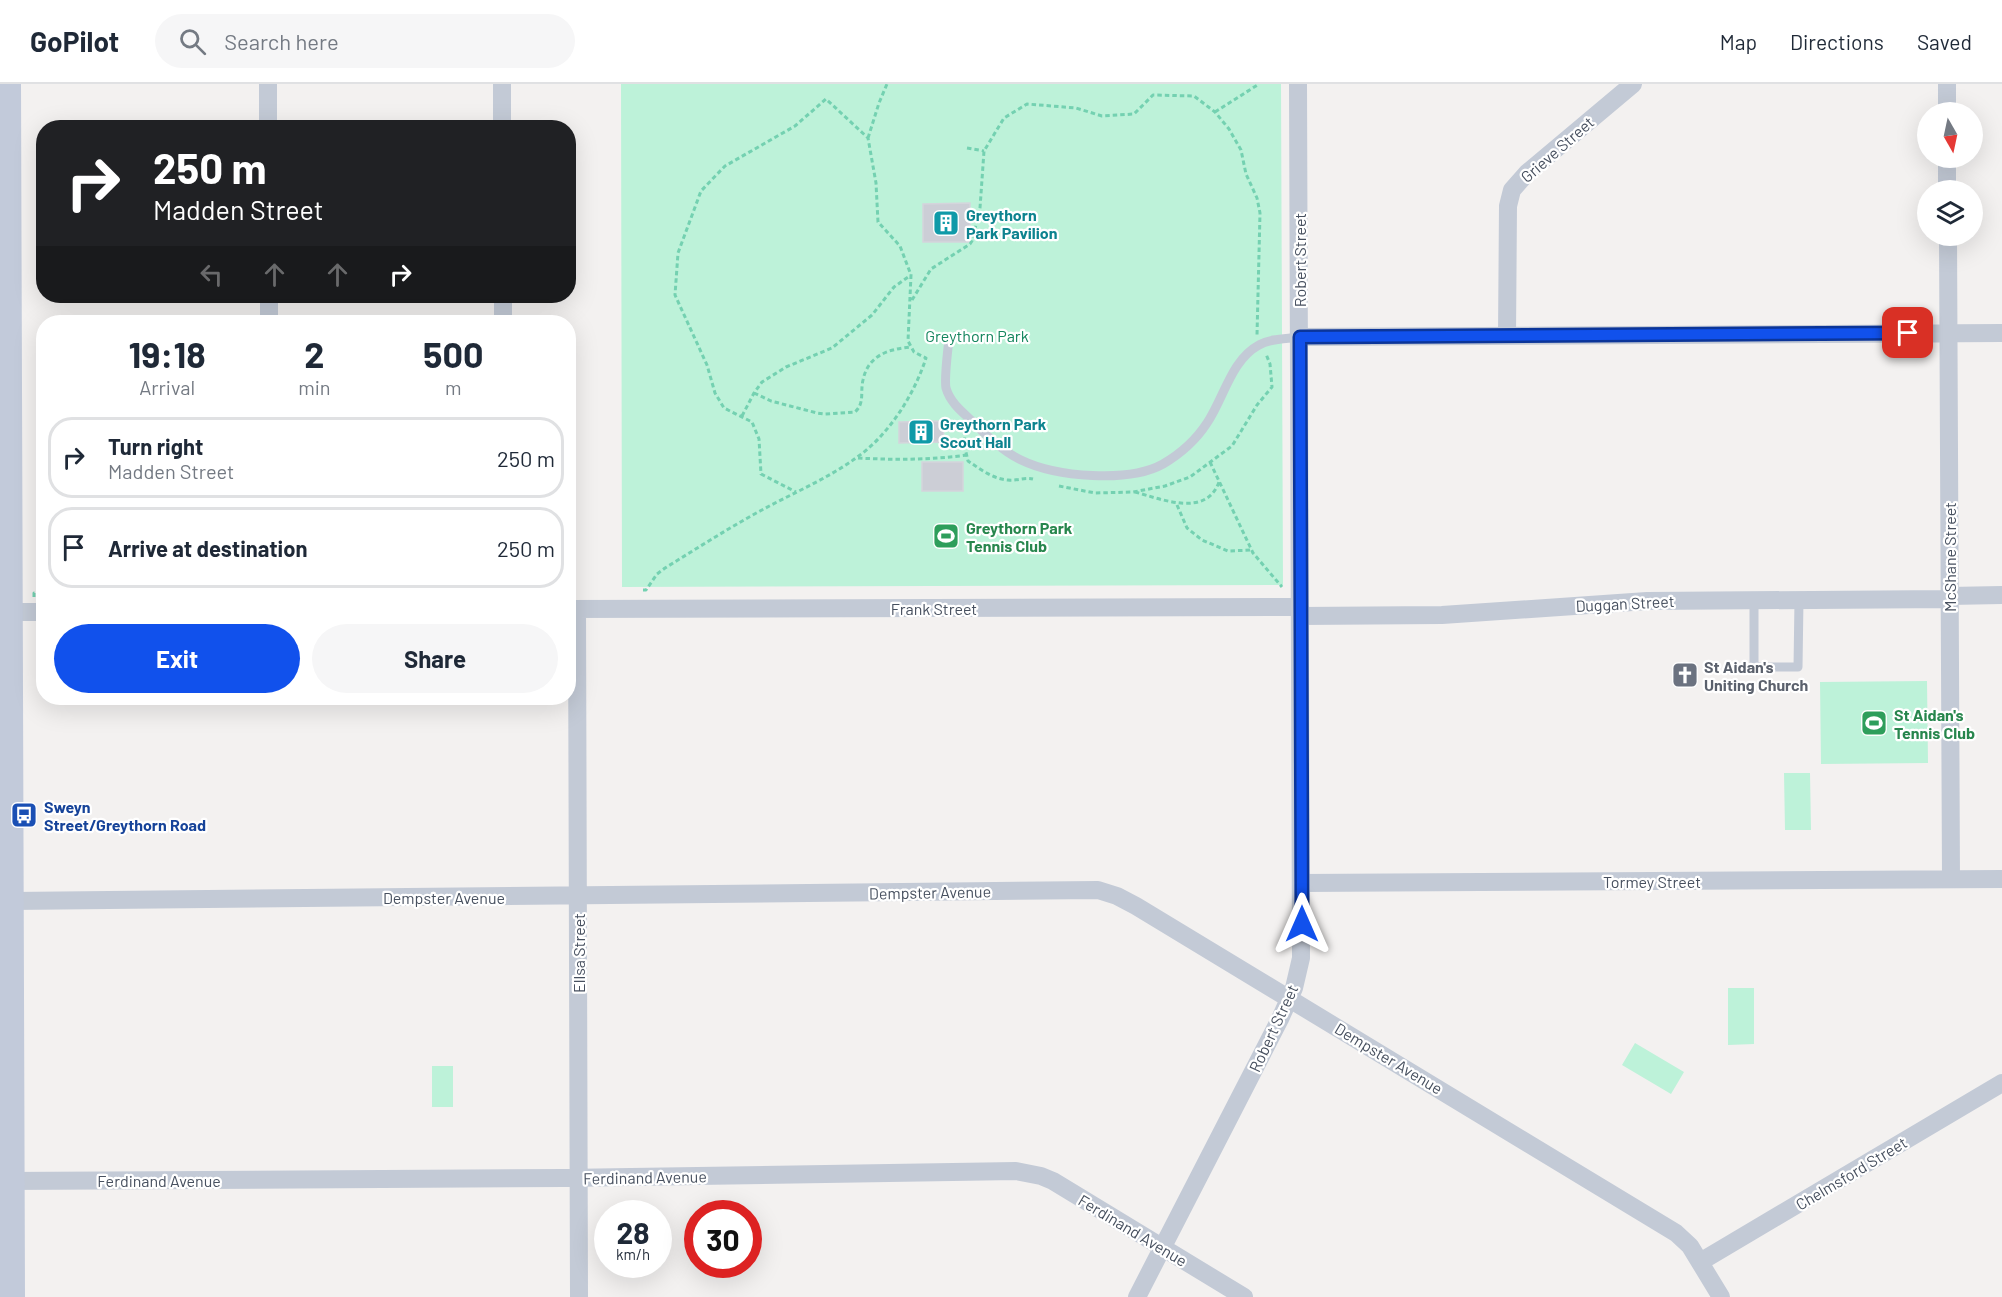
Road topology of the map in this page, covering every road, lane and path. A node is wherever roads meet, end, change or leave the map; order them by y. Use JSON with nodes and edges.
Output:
{"nodes":[{"id":1,"x":8,"y":84,"type":"edge"},
{"id":2,"x":268,"y":84,"type":"edge"},
{"id":3,"x":502,"y":84,"type":"edge"},
{"id":4,"x":887,"y":84,"type":"edge"},
{"id":5,"x":1259,"y":84,"type":"edge"},
{"id":6,"x":1298,"y":84,"type":"edge"},
{"id":7,"x":1633,"y":84,"type":"edge"},
{"id":8,"x":1947,"y":84,"type":"edge"},
{"id":9,"x":1947,"y":102,"type":"edge"},
{"id":10,"x":1215,"y":112,"type":"junction"},
{"id":11,"x":268,"y":120,"type":"edge"},
{"id":12,"x":502,"y":120,"type":"edge"},
{"id":13,"x":868,"y":138,"type":"junction"},
{"id":14,"x":968,"y":148,"type":"dead end"},
{"id":15,"x":984,"y":151,"type":"junction"},
{"id":16,"x":1948,"y":246,"type":"edge"},
{"id":17,"x":911,"y":275,"type":"junction"},
{"id":18,"x":911,"y":302,"type":"junction"},
{"id":19,"x":1948,"y":333,"type":"junction"},
{"id":20,"x":2002,"y":333,"type":"edge"},
{"id":21,"x":1507,"y":336,"type":"junction"},
{"id":22,"x":1300,"y":337,"type":"junction"},
{"id":23,"x":949,"y":338,"type":"dead end"},
{"id":24,"x":1261,"y":344,"type":"junction"},
{"id":25,"x":911,"y":347,"type":"junction"},
{"id":26,"x":754,"y":393,"type":"junction"},
{"id":27,"x":955,"y":405,"type":"junction"},
{"id":28,"x":742,"y":416,"type":"junction"},
{"id":29,"x":967,"y":455,"type":"junction"},
{"id":30,"x":857,"y":458,"type":"junction"},
{"id":31,"x":1210,"y":462,"type":"junction"},
{"id":32,"x":1034,"y":480,"type":"dead end"},
{"id":33,"x":1220,"y":481,"type":"junction"},
{"id":34,"x":1052,"y":484,"type":"dead end"},
{"id":35,"x":796,"y":492,"type":"junction"},
{"id":36,"x":1133,"y":492,"type":"junction"},
{"id":37,"x":1177,"y":503,"type":"junction"},
{"id":38,"x":1252,"y":550,"type":"junction"},
{"id":39,"x":1285,"y":590,"type":"dead end"},
{"id":40,"x":635,"y":591,"type":"dead end"},
{"id":41,"x":2002,"y":595,"type":"edge"},
{"id":42,"x":1949,"y":597,"type":"junction"},
{"id":43,"x":1754,"y":600,"type":"junction"},
{"id":44,"x":1799,"y":600,"type":"junction"},
{"id":45,"x":576,"y":609,"type":"edge"},
{"id":46,"x":1300,"y":611,"type":"junction"},
{"id":47,"x":11,"y":612,"type":"junction"},
{"id":48,"x":36,"y":612,"type":"edge"},
{"id":49,"x":575,"y":705,"type":"edge"},
{"id":50,"x":6,"y":820,"type":"edge"},
{"id":51,"x":1951,"y":879,"type":"junction"},
{"id":52,"x":2002,"y":879,"type":"edge"},
{"id":53,"x":1301,"y":883,"type":"junction"},
{"id":54,"x":578,"y":896,"type":"junction"},
{"id":55,"x":11,"y":901,"type":"junction"},
{"id":56,"x":1290,"y":998,"type":"junction"},
{"id":57,"x":2002,"y":1083,"type":"edge"},
{"id":58,"x":579,"y":1178,"type":"junction"},
{"id":59,"x":6,"y":1181,"type":"edge"},
{"id":60,"x":1162,"y":1248,"type":"junction"},
{"id":61,"x":1700,"y":1262,"type":"junction"},
{"id":62,"x":12,"y":1297,"type":"edge"},
{"id":63,"x":579,"y":1297,"type":"edge"},
{"id":64,"x":1137,"y":1297,"type":"edge"},
{"id":65,"x":1244,"y":1297,"type":"edge"},
{"id":66,"x":1721,"y":1297,"type":"edge"}],
"edges":[{"from":1,"to":47,"type":"main road"},
{"from":2,"to":11,"type":"street"},
{"from":3,"to":12,"type":"street"},
{"from":4,"to":13,"type":"path"},
{"from":5,"to":10,"type":"path"},
{"from":6,"to":22,"type":"street","name":"Robert Street"},
{"from":7,"to":21,"type":"street","name":"Grieve Street"},
{"from":8,"to":9,"type":"street"},
{"from":10,"to":15,"type":"path"},
{"from":10,"to":24,"type":"path"},
{"from":13,"to":17,"type":"path"},
{"from":13,"to":28,"type":"path"},
{"from":14,"to":15,"type":"path"},
{"from":15,"to":18,"type":"path"},
{"from":16,"to":19,"type":"street","name":"McShane Street"},
{"from":17,"to":18,"type":"path"},
{"from":17,"to":26,"type":"path"},
{"from":18,"to":25,"type":"path"},
{"from":19,"to":20,"type":"street"},
{"from":19,"to":21,"type":"street"},
{"from":19,"to":42,"type":"street","name":"McShane Street"},
{"from":21,"to":22,"type":"street"},
{"from":22,"to":24,"type":"lane"},
{"from":22,"to":46,"type":"street","name":"Robert Street"},
{"from":23,"to":27,"type":"lane"},
{"from":24,"to":27,"type":"lane"},
{"from":24,"to":31,"type":"path"},
{"from":25,"to":26,"type":"path"},
{"from":25,"to":30,"type":"path"},
{"from":26,"to":28,"type":"path"},
{"from":27,"to":29,"type":"path"},
{"from":28,"to":35,"type":"path"},
{"from":29,"to":30,"type":"path"},
{"from":29,"to":32,"type":"path"},
{"from":30,"to":35,"type":"path"},
{"from":31,"to":33,"type":"path"},
{"from":31,"to":36,"type":"path"},
{"from":33,"to":37,"type":"path"},
{"from":33,"to":38,"type":"path"},
{"from":34,"to":36,"type":"path"},
{"from":35,"to":40,"type":"path"},
{"from":36,"to":37,"type":"path"},
{"from":37,"to":38,"type":"path"},
{"from":38,"to":39,"type":"path"},
{"from":41,"to":42,"type":"street","name":"Duggan Street"},
{"from":42,"to":44,"type":"street","name":"Duggan Street"},
{"from":42,"to":51,"type":"street","name":"McShane Street"},
{"from":43,"to":44,"type":"street","name":"Duggan Street"},
{"from":43,"to":44,"type":"lane"},
{"from":43,"to":46,"type":"street","name":"Duggan Street"},
{"from":45,"to":46,"type":"street","name":"Frank Street"},
{"from":46,"to":53,"type":"street","name":"Robert Street"},
{"from":47,"to":48,"type":"street"},
{"from":47,"to":50,"type":"main road"},
{"from":49,"to":54,"type":"street","name":"Ellsa Street"},
{"from":50,"to":55,"type":"main road"},
{"from":51,"to":52,"type":"street","name":"Tormey Street"},
{"from":51,"to":53,"type":"street","name":"Tormey Street"},
{"from":53,"to":56,"type":"street","name":"Robert Street"},
{"from":54,"to":55,"type":"street","name":"Dempster Avenue"},
{"from":54,"to":56,"type":"street","name":"Dempster Avenue"},
{"from":54,"to":58,"type":"street","name":"Ellsa Street"},
{"from":55,"to":59,"type":"main road"},
{"from":56,"to":60,"type":"street","name":"Robert Street"},
{"from":56,"to":61,"type":"street","name":"Dempster Avenue"},
{"from":57,"to":61,"type":"street","name":"Chelmsford Street"},
{"from":58,"to":59,"type":"street","name":"Ferdinand Avenue"},
{"from":58,"to":60,"type":"street","name":"Ferdinand Avenue"},
{"from":58,"to":63,"type":"street","name":"Ellsa Street"},
{"from":59,"to":62,"type":"main road"},
{"from":60,"to":64,"type":"street","name":"Robert Street"},
{"from":60,"to":65,"type":"street","name":"Ferdinand Avenue"},
{"from":61,"to":66,"type":"street","name":"Dempster Avenue"}]}
